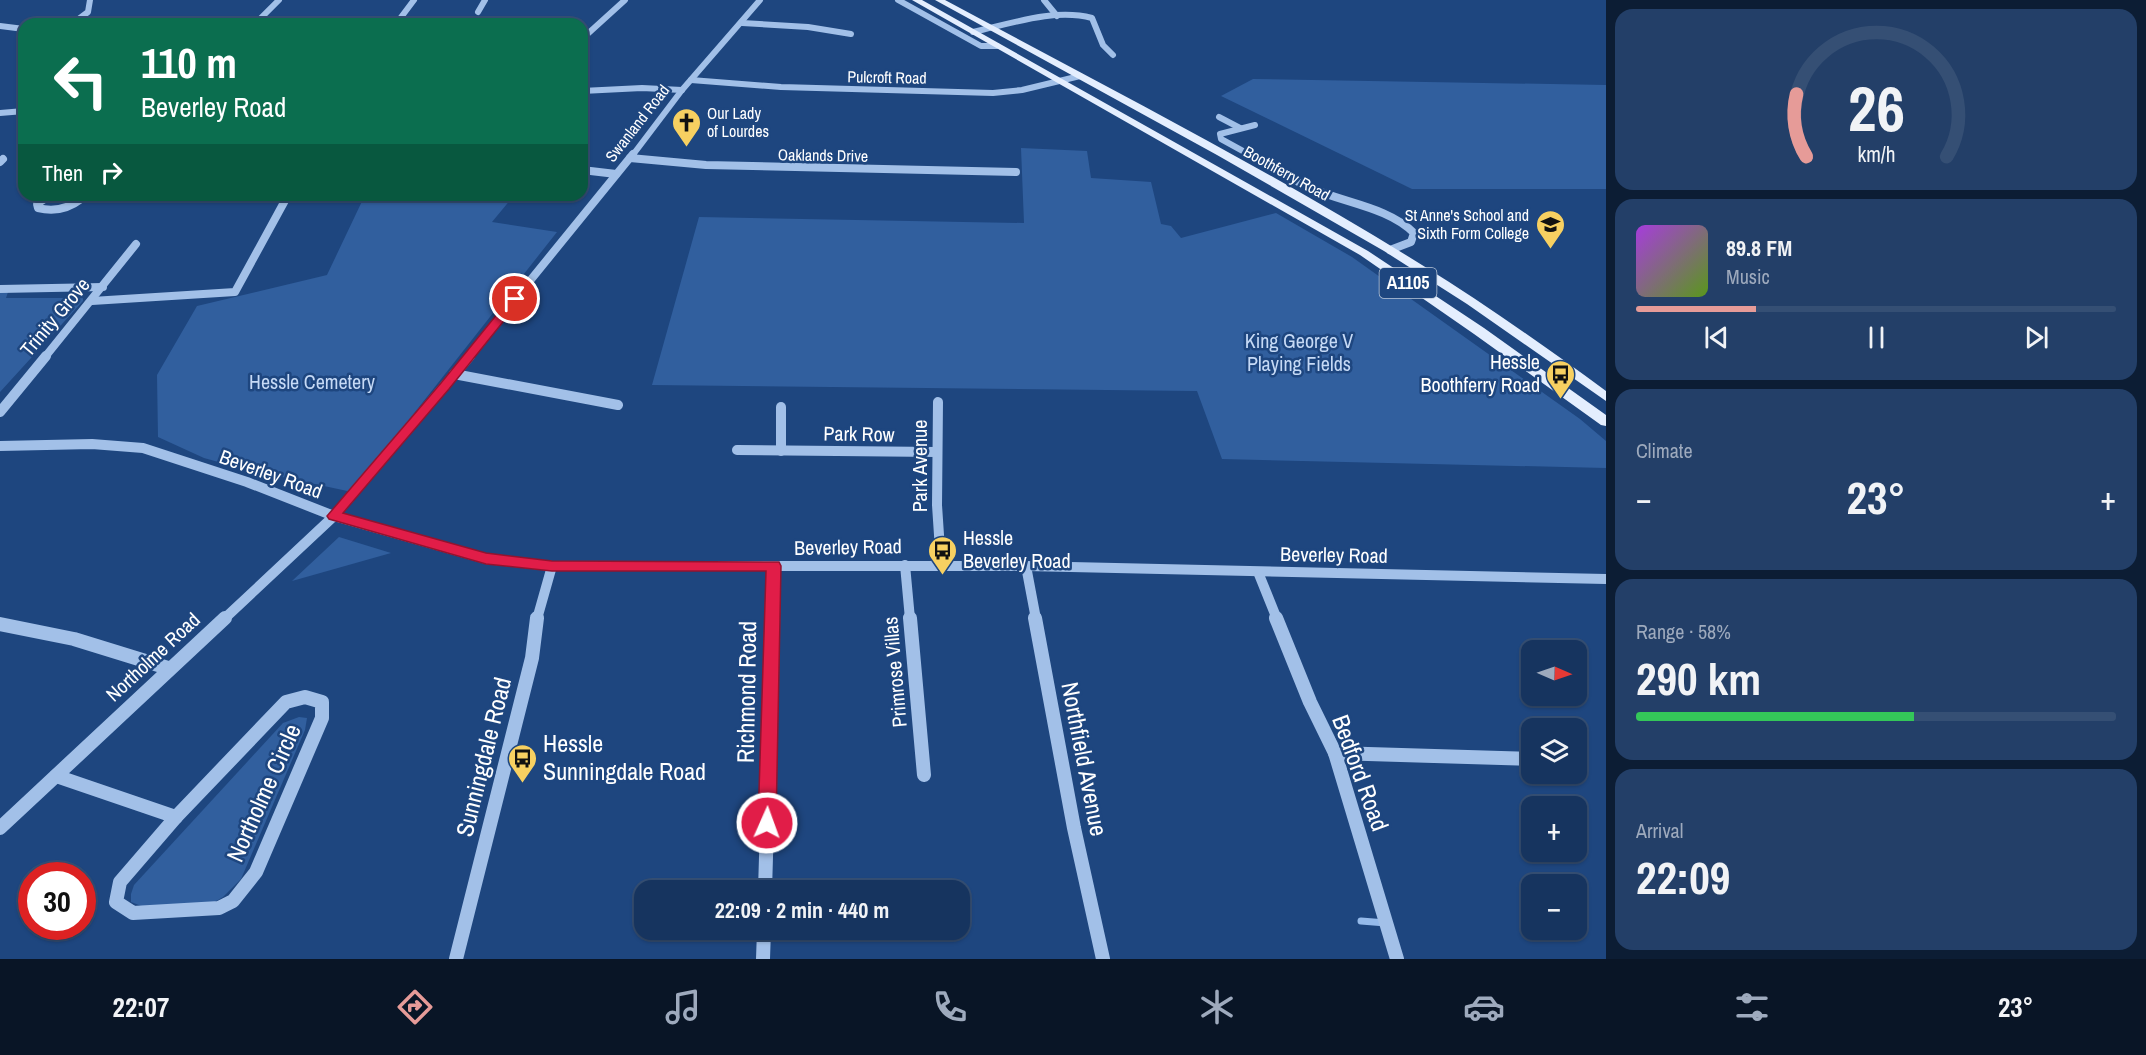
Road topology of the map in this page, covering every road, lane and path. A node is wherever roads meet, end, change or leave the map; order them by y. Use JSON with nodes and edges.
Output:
{"nodes":[{"id":1,"x":90,"y":0,"type":"edge"},
{"id":2,"x":279,"y":0,"type":"edge"},
{"id":3,"x":414,"y":0,"type":"edge"},
{"id":4,"x":485,"y":0,"type":"edge"},
{"id":5,"x":625,"y":0,"type":"edge"},
{"id":6,"x":760,"y":0,"type":"edge"},
{"id":7,"x":898,"y":0,"type":"edge"},
{"id":8,"x":916,"y":0,"type":"edge"},
{"id":9,"x":939,"y":0,"type":"edge"},
{"id":10,"x":1044,"y":0,"type":"edge"},
{"id":11,"x":478,"y":12,"type":"dead end"},
{"id":12,"x":1057,"y":16,"type":"junction"},
{"id":13,"x":80,"y":18,"type":"edge"},
{"id":14,"x":261,"y":18,"type":"edge"},
{"id":15,"x":400,"y":18,"type":"edge"},
{"id":16,"x":742,"y":23,"type":"junction"},
{"id":17,"x":1,"y":28,"type":"edge"},
{"id":18,"x":992,"y":28,"type":"junction"},
{"id":19,"x":18,"y":29,"type":"edge"},
{"id":20,"x":973,"y":32,"type":"junction"},
{"id":21,"x":588,"y":34,"type":"edge"},
{"id":22,"x":851,"y":34,"type":"dead end"},
{"id":23,"x":997,"y":46,"type":"junction"},
{"id":24,"x":1113,"y":55,"type":"dead end"},
{"id":25,"x":1080,"y":76,"type":"junction"},
{"id":26,"x":691,"y":80,"type":"junction"},
{"id":27,"x":1060,"y":81,"type":"junction"},
{"id":28,"x":682,"y":90,"type":"junction"},
{"id":29,"x":588,"y":91,"type":"edge"},
{"id":30,"x":18,"y":112,"type":"edge"},
{"id":31,"x":0,"y":113,"type":"edge"},
{"id":32,"x":1219,"y":117,"type":"dead end"},
{"id":33,"x":1255,"y":125,"type":"dead end"},
{"id":34,"x":1240,"y":128,"type":"junction"},
{"id":35,"x":630,"y":158,"type":"junction"},
{"id":36,"x":588,"y":171,"type":"edge"},
{"id":37,"x":1016,"y":172,"type":"dead end"},
{"id":38,"x":616,"y":174,"type":"junction"},
{"id":39,"x":42,"y":201,"type":"edge"},
{"id":40,"x":78,"y":201,"type":"edge"},
{"id":41,"x":285,"y":201,"type":"edge"},
{"id":42,"x":136,"y":244,"type":"dead end"},
{"id":43,"x":1390,"y":249,"type":"junction"},
{"id":44,"x":103,"y":287,"type":"junction"},
{"id":45,"x":0,"y":289,"type":"edge"},
{"id":46,"x":92,"y":301,"type":"junction"},
{"id":47,"x":454,"y":374,"type":"junction"},
{"id":48,"x":1606,"y":397,"type":"edge"},
{"id":49,"x":938,"y":402,"type":"dead end"},
{"id":50,"x":618,"y":405,"type":"dead end"},
{"id":51,"x":781,"y":407,"type":"dead end"},
{"id":52,"x":0,"y":412,"type":"edge"},
{"id":53,"x":1606,"y":422,"type":"edge"},
{"id":54,"x":0,"y":446,"type":"edge"},
{"id":55,"x":737,"y":450,"type":"dead end"},
{"id":56,"x":781,"y":451,"type":"junction"},
{"id":57,"x":937,"y":452,"type":"junction"},
{"id":58,"x":334,"y":516,"type":"junction"},
{"id":59,"x":905,"y":564,"type":"junction"},
{"id":60,"x":941,"y":565,"type":"junction"},
{"id":61,"x":552,"y":566,"type":"junction"},
{"id":62,"x":774,"y":566,"type":"junction"},
{"id":63,"x":1026,"y":566,"type":"junction"},
{"id":64,"x":1258,"y":572,"type":"junction"},
{"id":65,"x":1606,"y":579,"type":"edge"},
{"id":66,"x":0,"y":624,"type":"edge"},
{"id":67,"x":168,"y":669,"type":"junction"},
{"id":68,"x":1335,"y":753,"type":"junction"},
{"id":69,"x":1521,"y":759,"type":"edge"},
{"id":70,"x":924,"y":775,"type":"dead end"},
{"id":71,"x":57,"y":776,"type":"junction"},
{"id":72,"x":176,"y":817,"type":"junction"},
{"id":73,"x":0,"y":828,"type":"edge"},
{"id":74,"x":765,"y":880,"type":"edge"},
{"id":75,"x":764,"y":940,"type":"edge"},
{"id":76,"x":456,"y":959,"type":"edge"},
{"id":77,"x":763,"y":959,"type":"edge"},
{"id":78,"x":1103,"y":959,"type":"edge"},
{"id":79,"x":1397,"y":959,"type":"edge"}],
"edges":[{"from":1,"to":13,"type":"street"},
{"from":2,"to":14,"type":"street"},
{"from":3,"to":15,"type":"street"},
{"from":4,"to":11,"type":"street"},
{"from":5,"to":21,"type":"street"},
{"from":6,"to":16,"type":"street","name":"Swanland Road"},
{"from":7,"to":23,"type":"street","name":"Boothferry Road"},
{"from":8,"to":20,"type":"main road","name":"Boothferry Road","number":"A1105"},
{"from":9,"to":18,"type":"main road","name":"Boothferry Road","number":"A1105"},
{"from":10,"to":12,"type":"street"},
{"from":12,"to":18,"type":"street"},
{"from":12,"to":24,"type":"street"},
{"from":16,"to":22,"type":"street"},
{"from":16,"to":26,"type":"street","name":"Swanland Road"},
{"from":17,"to":19,"type":"street"},
{"from":18,"to":20,"type":"street"},
{"from":18,"to":25,"type":"main road","name":"Boothferry Road","number":"A1105"},
{"from":20,"to":23,"type":"main road","name":"Boothferry Road","number":"A1105"},
{"from":23,"to":27,"type":"main road","name":"Boothferry Road","number":"A1105"},
{"from":25,"to":27,"type":"street","name":"Pulcroft Road"},
{"from":25,"to":43,"type":"main road","name":"Boothferry Road","number":"A1105"},
{"from":26,"to":27,"type":"street","name":"Pulcroft Road"},
{"from":26,"to":28,"type":"street","name":"Swanland Road"},
{"from":27,"to":53,"type":"main road","name":"Boothferry Road","number":"A1105"},
{"from":28,"to":29,"type":"street"},
{"from":28,"to":35,"type":"street","name":"Swanland Road"},
{"from":30,"to":31,"type":"street"},
{"from":32,"to":34,"type":"street"},
{"from":33,"to":34,"type":"street"},
{"from":34,"to":43,"type":"street"},
{"from":35,"to":37,"type":"street","name":"Oaklands Drive"},
{"from":35,"to":38,"type":"street","name":"Swanland Road"},
{"from":36,"to":38,"type":"street"},
{"from":38,"to":47,"type":"street","name":"Swanland Road"},
{"from":39,"to":40,"type":"street"},
{"from":41,"to":46,"type":"street"},
{"from":42,"to":44,"type":"street","name":"Trinity Grove"},
{"from":43,"to":48,"type":"main road","name":"Boothferry Road","number":"A1105"},
{"from":44,"to":45,"type":"street"},
{"from":44,"to":46,"type":"street","name":"Trinity Grove"},
{"from":46,"to":52,"type":"street","name":"Trinity Grove"},
{"from":47,"to":50,"type":"street"},
{"from":47,"to":58,"type":"street","name":"Swanland Road"},
{"from":49,"to":57,"type":"street","name":"Park Avenue"},
{"from":51,"to":56,"type":"street"},
{"from":54,"to":58,"type":"street","name":"Beverley Road"},
{"from":55,"to":56,"type":"street","name":"Park Row"},
{"from":56,"to":57,"type":"street","name":"Park Row"},
{"from":57,"to":60,"type":"street","name":"Park Avenue"},
{"from":58,"to":61,"type":"street","name":"Beverley Road"},
{"from":58,"to":67,"type":"street","name":"Northolme Road"},
{"from":59,"to":60,"type":"street","name":"Beverley Road"},
{"from":59,"to":62,"type":"street","name":"Beverley Road"},
{"from":59,"to":70,"type":"street","name":"Primrose Villas"},
{"from":60,"to":63,"type":"street","name":"Beverley Road"},
{"from":61,"to":62,"type":"street","name":"Beverley Road"},
{"from":61,"to":76,"type":"street","name":"Sunningdale Road"},
{"from":62,"to":74,"type":"street","name":"Richmond Road"},
{"from":63,"to":64,"type":"street","name":"Beverley Road"},
{"from":63,"to":78,"type":"street","name":"Northfield Avenue"},
{"from":64,"to":65,"type":"street","name":"Beverley Road"},
{"from":64,"to":68,"type":"street","name":"Bedford Road"},
{"from":66,"to":67,"type":"street"},
{"from":67,"to":71,"type":"street","name":"Northolme Road"},
{"from":68,"to":69,"type":"street"},
{"from":68,"to":79,"type":"street","name":"Bedford Road"},
{"from":71,"to":72,"type":"street"},
{"from":71,"to":73,"type":"street","name":"Northolme Road"},
{"from":72,"to":72,"type":"street","name":"Northolme Circle"},
{"from":75,"to":77,"type":"street"}]}
